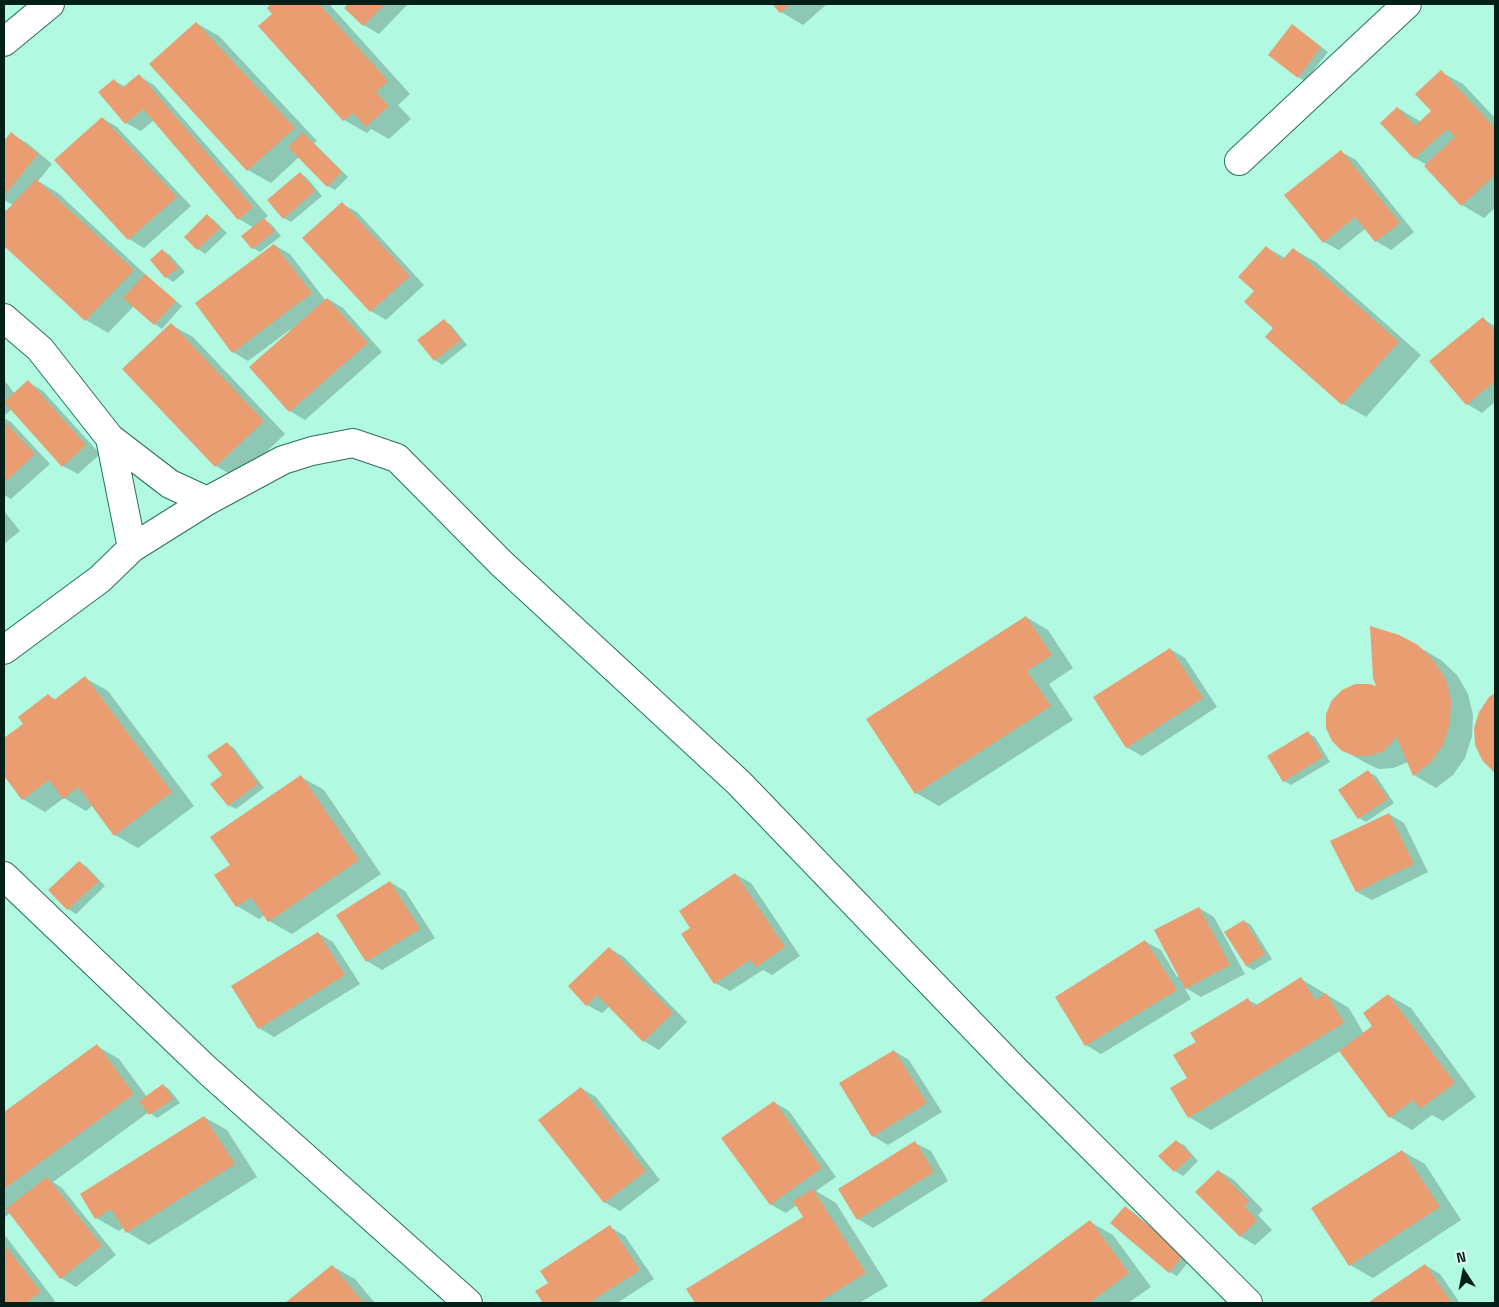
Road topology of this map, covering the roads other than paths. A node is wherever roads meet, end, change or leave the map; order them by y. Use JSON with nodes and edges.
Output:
{"nodes":[{"id":1,"x":50,"y":4,"type":"edge"},
{"id":2,"x":1407,"y":4,"type":"edge"},
{"id":3,"x":4,"y":42,"type":"edge"},
{"id":4,"x":1239,"y":161,"type":"dead end"},
{"id":5,"x":4,"y":318,"type":"edge"},
{"id":6,"x":110,"y":438,"type":"junction"},
{"id":7,"x":207,"y":501,"type":"junction"},
{"id":8,"x":132,"y":548,"type":"junction"},
{"id":9,"x":4,"y":650,"type":"edge"},
{"id":10,"x":4,"y":876,"type":"edge"},
{"id":11,"x":468,"y":1303,"type":"edge"},
{"id":12,"x":1248,"y":1303,"type":"edge"}],
"edges":[{"from":1,"to":3,"type":"street"},
{"from":2,"to":4,"type":"street"},
{"from":5,"to":6,"type":"street"},
{"from":6,"to":7,"type":"street"},
{"from":6,"to":8,"type":"street"},
{"from":7,"to":8,"type":"street"},
{"from":7,"to":12,"type":"street"},
{"from":8,"to":9,"type":"street"},
{"from":10,"to":11,"type":"street"}]}
